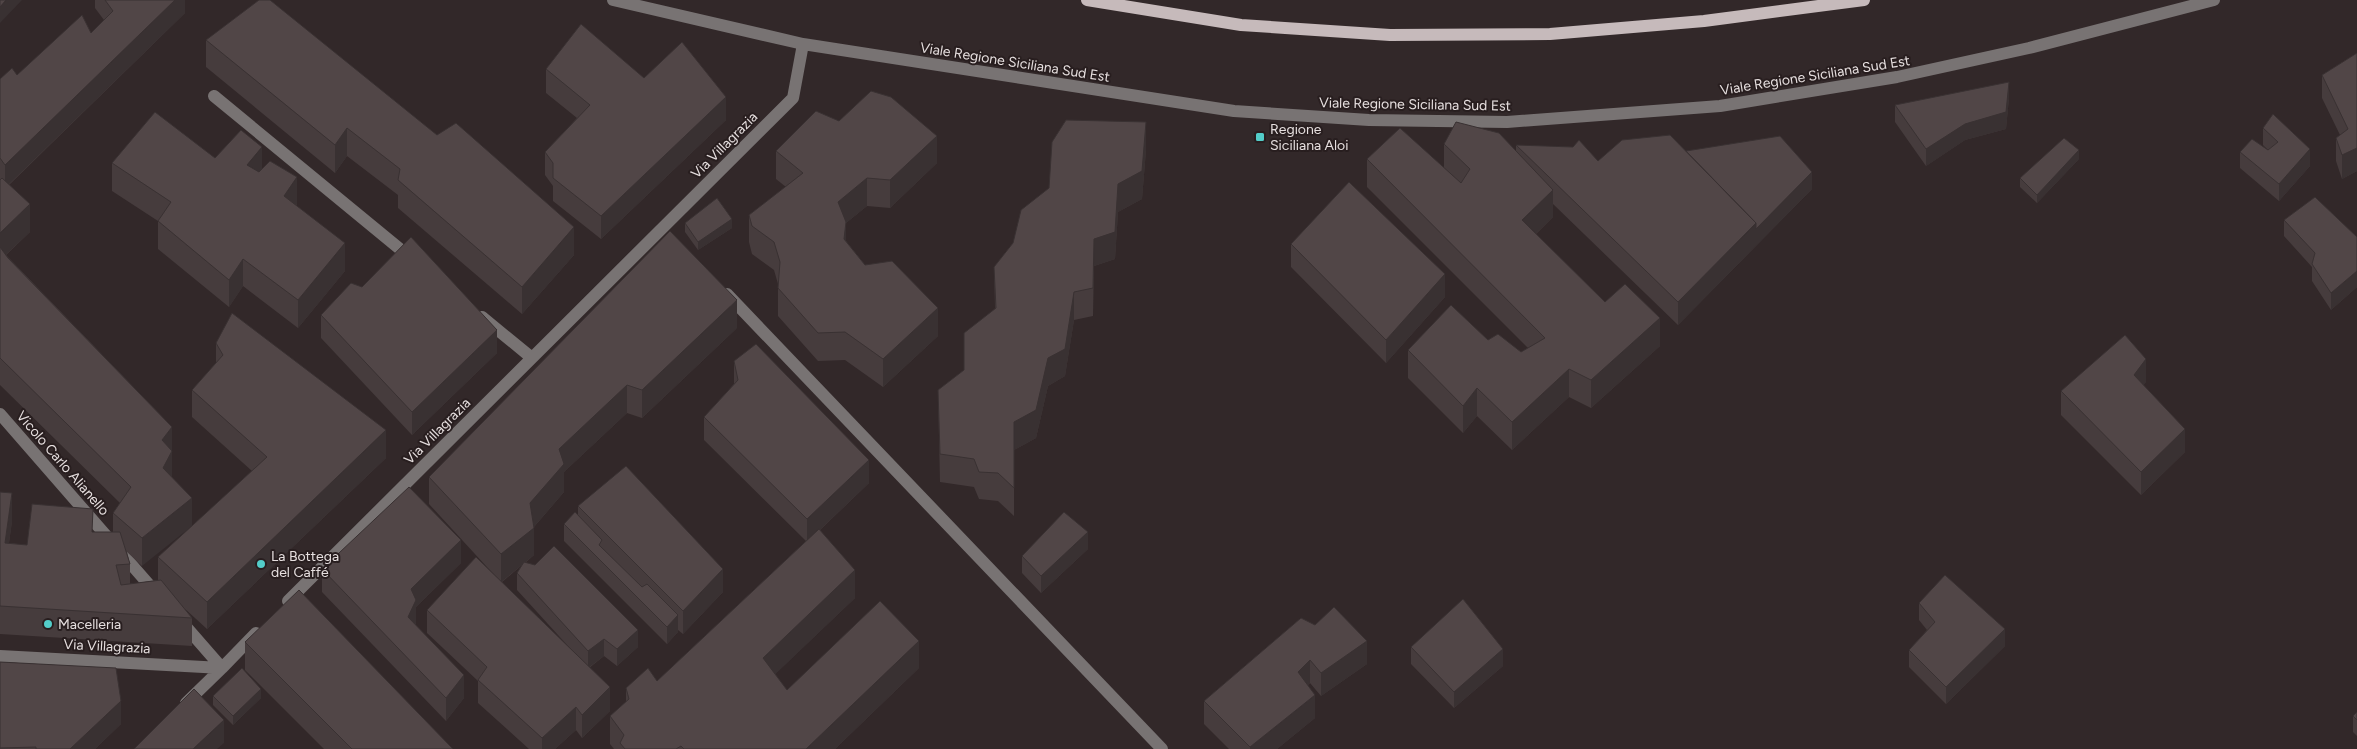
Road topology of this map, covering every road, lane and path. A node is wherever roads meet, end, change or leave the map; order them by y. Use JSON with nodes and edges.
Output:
{"nodes":[{"id":1,"x":613,"y":0,"type":"edge"},
{"id":2,"x":1087,"y":0,"type":"edge"},
{"id":3,"x":1864,"y":0,"type":"edge"},
{"id":4,"x":2214,"y":0,"type":"edge"},
{"id":5,"x":803,"y":44,"type":"junction"},
{"id":6,"x":214,"y":96,"type":"dead end"},
{"id":7,"x":418,"y":264,"type":"edge"},
{"id":8,"x":716,"y":283,"type":"edge"},
{"id":9,"x":472,"y":308,"type":"edge"},
{"id":10,"x":532,"y":358,"type":"junction"},
{"id":11,"x":0,"y":414,"type":"edge"},
{"id":12,"x":278,"y":611,"type":"edge"},
{"id":13,"x":264,"y":625,"type":"edge"},
{"id":14,"x":0,"y":656,"type":"edge"},
{"id":15,"x":222,"y":668,"type":"junction"},
{"id":16,"x":174,"y":715,"type":"edge"},
{"id":17,"x":1162,"y":749,"type":"edge"}],
"edges":[{"from":1,"to":5,"type":"street","name":"Viale Regione Siciliana Sud Est"},
{"from":2,"to":3,"type":"main road"},
{"from":4,"to":5,"type":"street","name":"Viale Regione Siciliana Sud Est"},
{"from":5,"to":10,"type":"street","name":"Via Villagrazia"},
{"from":6,"to":7,"type":"street"},
{"from":8,"to":17,"type":"street"},
{"from":9,"to":10,"type":"street"},
{"from":10,"to":12,"type":"street","name":"Via Villagrazia"},
{"from":11,"to":15,"type":"street","name":"Vicolo Carlo Alianello"},
{"from":13,"to":15,"type":"street"},
{"from":14,"to":15,"type":"street","name":"Via Villagrazia"},
{"from":15,"to":16,"type":"street"}]}
